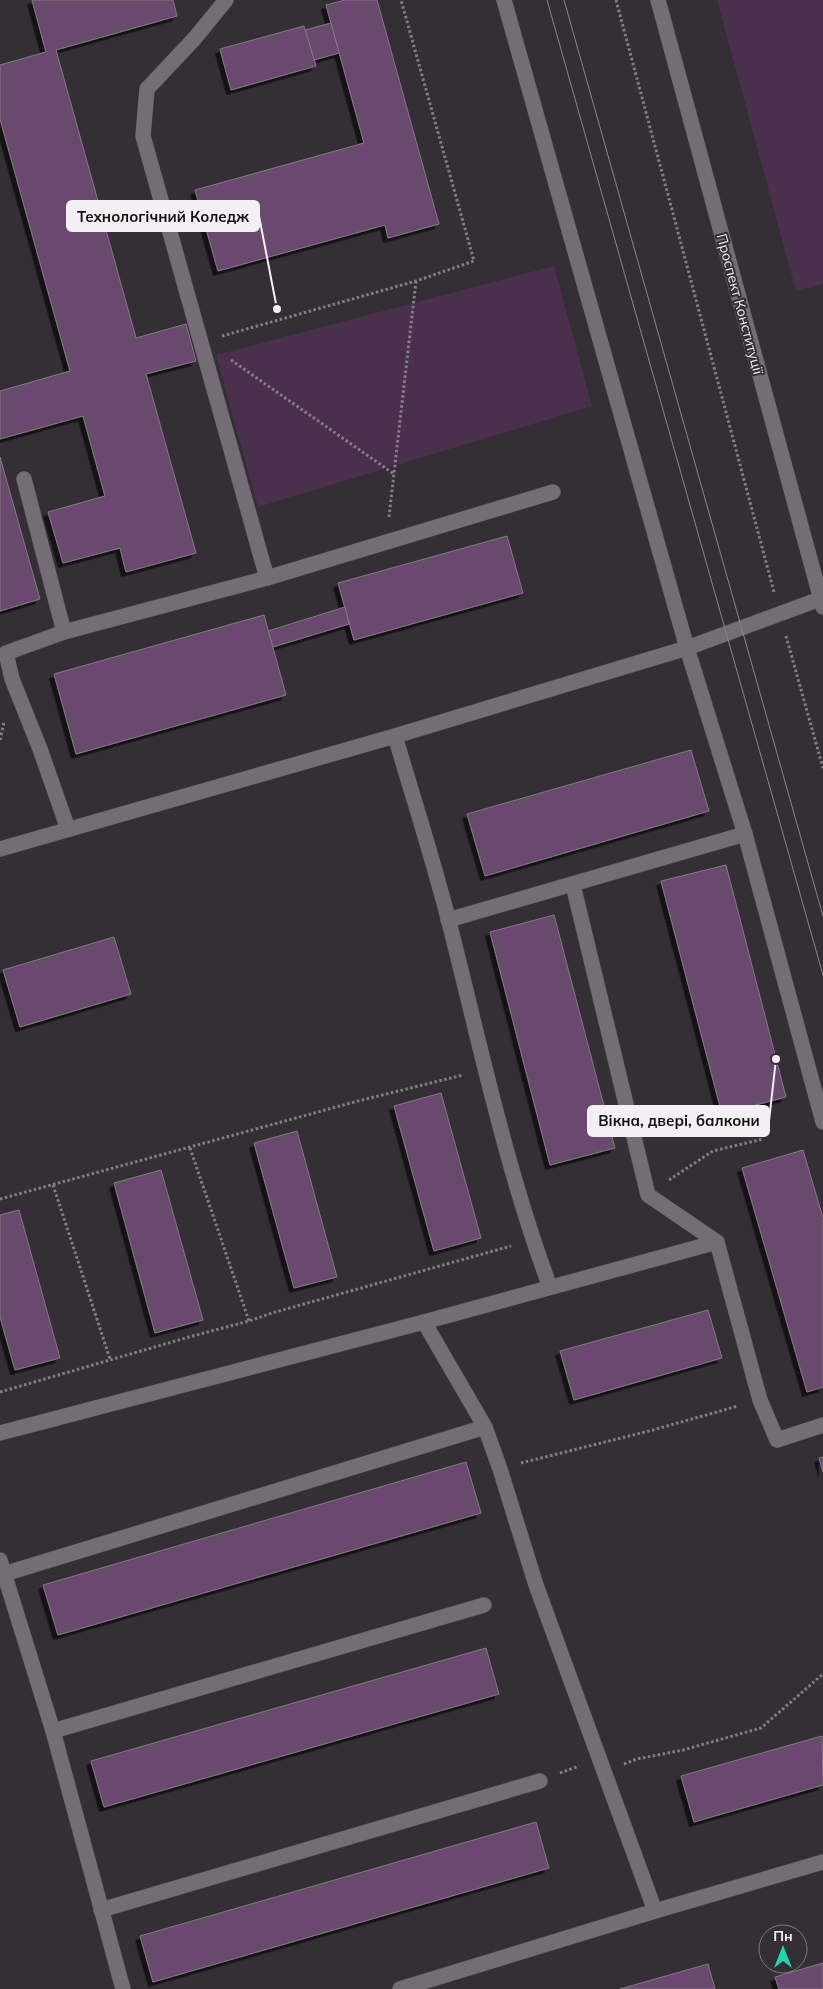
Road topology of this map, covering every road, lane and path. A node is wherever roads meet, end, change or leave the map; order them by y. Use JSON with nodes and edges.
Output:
{"nodes":[{"id":1,"x":226,"y":0,"type":"edge"},
{"id":2,"x":401,"y":0,"type":"edge"},
{"id":3,"x":504,"y":0,"type":"edge"},
{"id":4,"x":616,"y":0,"type":"edge"},
{"id":5,"x":658,"y":0,"type":"edge"},
{"id":6,"x":416,"y":281,"type":"junction"},
{"id":7,"x":202,"y":342,"type":"junction"},
{"id":8,"x":394,"y":475,"type":"junction"},
{"id":9,"x":24,"y":479,"type":"dead end"},
{"id":10,"x":553,"y":492,"type":"dead end"},
{"id":11,"x":386,"y":542,"type":"junction"},
{"id":12,"x":267,"y":578,"type":"junction"},
{"id":13,"x":822,"y":603,"type":"edge"},
{"id":14,"x":780,"y":613,"type":"junction"},
{"id":15,"x":64,"y":632,"type":"junction"},
{"id":16,"x":687,"y":648,"type":"junction"},
{"id":17,"x":3,"y":653,"type":"edge"},
{"id":18,"x":395,"y":736,"type":"junction"},
{"id":19,"x":823,"y":768,"type":"edge"},
{"id":20,"x":68,"y":829,"type":"junction"},
{"id":21,"x":745,"y":834,"type":"junction"},
{"id":22,"x":0,"y":849,"type":"edge"},
{"id":23,"x":573,"y":885,"type":"junction"},
{"id":24,"x":448,"y":920,"type":"junction"},
{"id":25,"x":485,"y":1070,"type":"junction"},
{"id":26,"x":823,"y":1122,"type":"edge"},
{"id":27,"x":763,"y":1139,"type":"dead end"},
{"id":28,"x":190,"y":1148,"type":"junction"},
{"id":29,"x":53,"y":1185,"type":"junction"},
{"id":30,"x":648,"y":1195,"type":"junction"},
{"id":31,"x":0,"y":1199,"type":"edge"},
{"id":32,"x":533,"y":1240,"type":"junction"},
{"id":33,"x":716,"y":1242,"type":"junction"},
{"id":34,"x":550,"y":1288,"type":"junction"},
{"id":35,"x":249,"y":1321,"type":"junction"},
{"id":36,"x":424,"y":1322,"type":"junction"},
{"id":37,"x":110,"y":1359,"type":"junction"},
{"id":38,"x":0,"y":1392,"type":"edge"},
{"id":39,"x":760,"y":1400,"type":"junction"},
{"id":40,"x":823,"y":1425,"type":"edge"},
{"id":41,"x":485,"y":1427,"type":"junction"},
{"id":42,"x":0,"y":1433,"type":"edge"},
{"id":43,"x":500,"y":1469,"type":"junction"},
{"id":44,"x":2,"y":1567,"type":"edge"},
{"id":45,"x":484,"y":1605,"type":"dead end"},
{"id":46,"x":823,"y":1674,"type":"edge"},
{"id":47,"x":53,"y":1731,"type":"junction"},
{"id":48,"x":602,"y":1764,"type":"junction"},
{"id":49,"x":540,"y":1781,"type":"joint"},
{"id":50,"x":823,"y":1862,"type":"edge"},
{"id":51,"x":101,"y":1910,"type":"junction"},
{"id":52,"x":655,"y":1911,"type":"junction"},
{"id":53,"x":123,"y":1989,"type":"edge"},
{"id":54,"x":400,"y":1989,"type":"edge"}],
"edges":[{"from":1,"to":7,"type":"street"},
{"from":2,"to":6,"type":"path"},
{"from":3,"to":16,"type":"street"},
{"from":4,"to":14,"type":"path"},
{"from":5,"to":13,"type":"street","name":"Проспект Конституції"},
{"from":6,"to":7,"type":"path"},
{"from":6,"to":8,"type":"path"},
{"from":7,"to":8,"type":"path"},
{"from":7,"to":12,"type":"street"},
{"from":8,"to":11,"type":"path"},
{"from":9,"to":15,"type":"street"},
{"from":10,"to":11,"type":"street"},
{"from":11,"to":12,"type":"street"},
{"from":12,"to":15,"type":"street"},
{"from":13,"to":14,"type":"street"},
{"from":14,"to":16,"type":"street"},
{"from":14,"to":19,"type":"path"},
{"from":15,"to":17,"type":"street"},
{"from":16,"to":18,"type":"street"},
{"from":16,"to":21,"type":"street"},
{"from":17,"to":20,"type":"street"},
{"from":18,"to":20,"type":"street"},
{"from":18,"to":24,"type":"street"},
{"from":20,"to":22,"type":"street"},
{"from":21,"to":23,"type":"street"},
{"from":21,"to":26,"type":"street"},
{"from":23,"to":24,"type":"street"},
{"from":23,"to":30,"type":"street"},
{"from":24,"to":25,"type":"street"},
{"from":25,"to":28,"type":"path"},
{"from":25,"to":32,"type":"street"},
{"from":27,"to":30,"type":"path"},
{"from":28,"to":29,"type":"path"},
{"from":28,"to":35,"type":"path"},
{"from":29,"to":31,"type":"path"},
{"from":29,"to":37,"type":"path"},
{"from":30,"to":33,"type":"street"},
{"from":32,"to":34,"type":"street"},
{"from":32,"to":35,"type":"path"},
{"from":33,"to":34,"type":"street"},
{"from":33,"to":39,"type":"street"},
{"from":34,"to":36,"type":"street"},
{"from":35,"to":37,"type":"path"},
{"from":36,"to":41,"type":"street"},
{"from":36,"to":42,"type":"street"},
{"from":37,"to":38,"type":"path"},
{"from":39,"to":40,"type":"street"},
{"from":39,"to":43,"type":"path"},
{"from":41,"to":43,"type":"street"},
{"from":41,"to":44,"type":"street"},
{"from":43,"to":48,"type":"street"},
{"from":44,"to":47,"type":"street"},
{"from":45,"to":47,"type":"street"},
{"from":46,"to":48,"type":"path"},
{"from":47,"to":51,"type":"street"},
{"from":48,"to":49,"type":"path"},
{"from":48,"to":52,"type":"street"},
{"from":49,"to":51,"type":"street"},
{"from":50,"to":52,"type":"street"},
{"from":51,"to":53,"type":"street"},
{"from":52,"to":54,"type":"street"}]}
